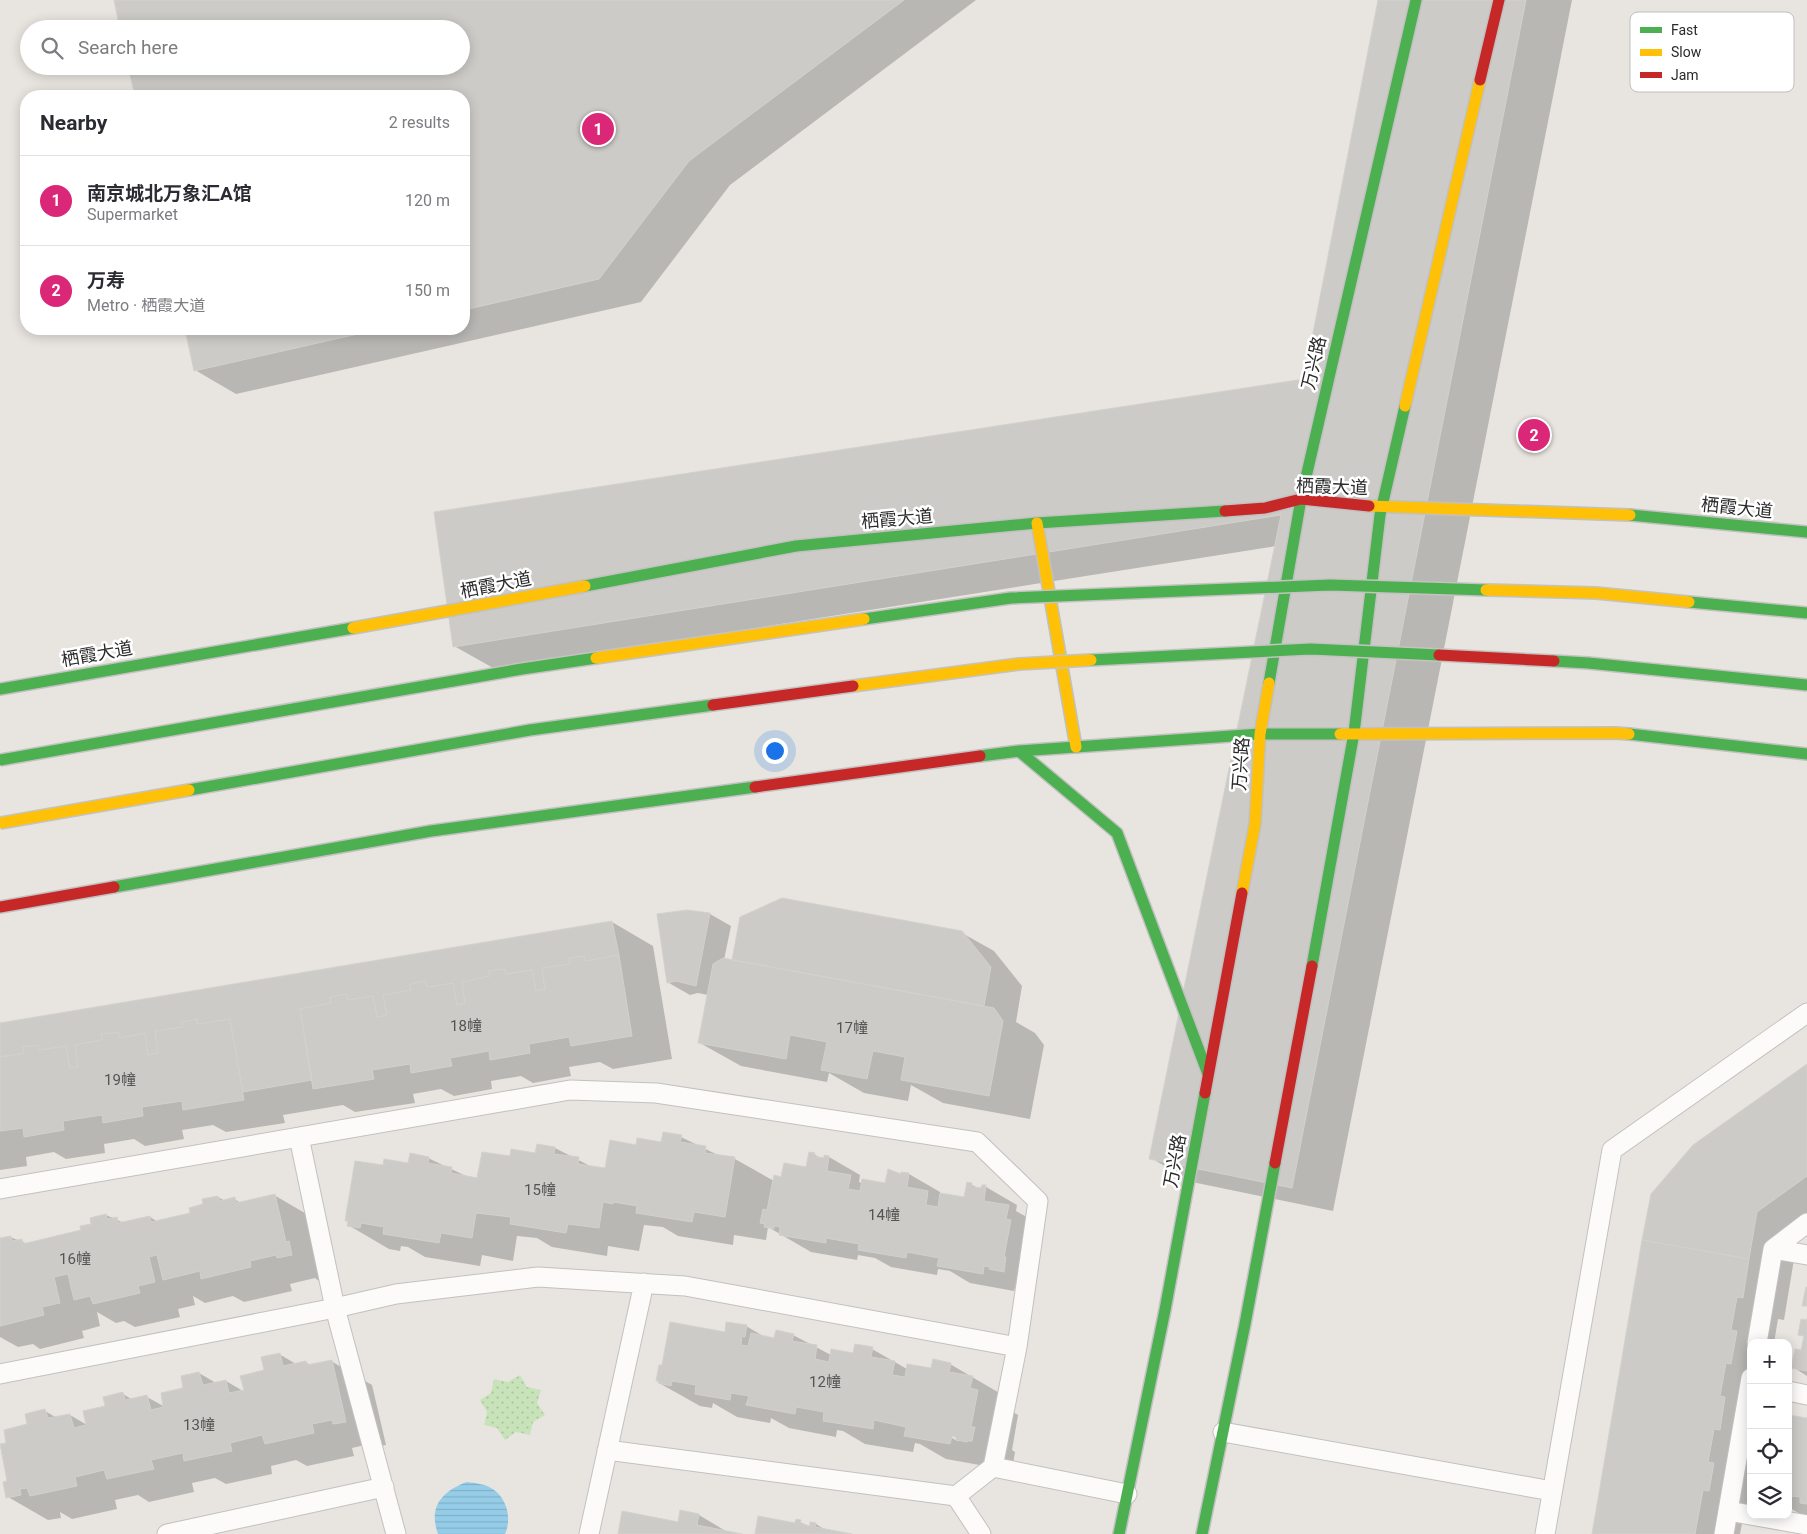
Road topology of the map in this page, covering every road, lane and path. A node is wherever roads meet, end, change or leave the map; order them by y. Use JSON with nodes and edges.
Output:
{"nodes":[{"id":1,"x":1416,"y":0,"type":"edge"},
{"id":2,"x":1499,"y":0,"type":"edge"},
{"id":3,"x":1301,"y":499,"type":"junction"},
{"id":4,"x":1382,"y":507,"type":"junction"},
{"id":5,"x":1037,"y":523,"type":"junction"},
{"id":6,"x":1807,"y":532,"type":"edge"},
{"id":7,"x":1807,"y":613,"type":"edge"},
{"id":8,"x":1807,"y":686,"type":"edge"},
{"id":9,"x":0,"y":688,"type":"edge"},
{"id":10,"x":1354,"y":733,"type":"junction"},
{"id":11,"x":1260,"y":734,"type":"junction"},
{"id":12,"x":1076,"y":747,"type":"junction"},
{"id":13,"x":1019,"y":751,"type":"junction"},
{"id":14,"x":1807,"y":754,"type":"edge"},
{"id":15,"x":0,"y":760,"type":"edge"},
{"id":16,"x":0,"y":822,"type":"edge"},
{"id":17,"x":0,"y":907,"type":"edge"},
{"id":18,"x":1807,"y":1013,"type":"edge"},
{"id":19,"x":1208,"y":1074,"type":"junction"},
{"id":20,"x":299,"y":1137,"type":"junction"},
{"id":21,"x":0,"y":1188,"type":"edge"},
{"id":22,"x":1807,"y":1223,"type":"edge"},
{"id":23,"x":1773,"y":1249,"type":"junction"},
{"id":24,"x":1807,"y":1255,"type":"edge"},
{"id":25,"x":644,"y":1283,"type":"junction"},
{"id":26,"x":335,"y":1308,"type":"junction"},
{"id":27,"x":1758,"y":1339,"type":"edge"},
{"id":28,"x":1017,"y":1347,"type":"junction"},
{"id":29,"x":0,"y":1374,"type":"edge"},
{"id":30,"x":1750,"y":1384,"type":"edge"},
{"id":31,"x":1792,"y":1392,"type":"edge"},
{"id":32,"x":1807,"y":1394,"type":"edge"},
{"id":33,"x":1223,"y":1432,"type":"junction"},
{"id":34,"x":607,"y":1450,"type":"junction"},
{"id":35,"x":993,"y":1468,"type":"junction"},
{"id":36,"x":384,"y":1487,"type":"junction"},
{"id":37,"x":1552,"y":1490,"type":"junction"},
{"id":38,"x":1128,"y":1494,"type":"junction"},
{"id":39,"x":956,"y":1496,"type":"junction"},
{"id":40,"x":1728,"y":1511,"type":"junction"},
{"id":41,"x":1807,"y":1525,"type":"edge"},
{"id":42,"x":167,"y":1534,"type":"edge"},
{"id":43,"x":396,"y":1534,"type":"edge"},
{"id":44,"x":589,"y":1534,"type":"edge"},
{"id":45,"x":981,"y":1534,"type":"edge"},
{"id":46,"x":1119,"y":1534,"type":"edge"},
{"id":47,"x":1202,"y":1534,"type":"edge"},
{"id":48,"x":1545,"y":1534,"type":"edge"},
{"id":49,"x":1724,"y":1534,"type":"edge"}],
"edges":[{"from":1,"to":3,"type":"main road","name":"万兴路"},
{"from":2,"to":4,"type":"main road"},
{"from":3,"to":4,"type":"main road","name":"栖霞大道"},
{"from":3,"to":5,"type":"main road","name":"栖霞大道"},
{"from":3,"to":11,"type":"main road","name":"万兴路"},
{"from":4,"to":6,"type":"main road","name":"栖霞大道"},
{"from":4,"to":10,"type":"main road"},
{"from":5,"to":9,"type":"main road","name":"栖霞大道"},
{"from":5,"to":12,"type":"main road"},
{"from":7,"to":15,"type":"main road","bridge":true},
{"from":8,"to":16,"type":"main road","bridge":true},
{"from":10,"to":11,"type":"main road"},
{"from":10,"to":14,"type":"main road"},
{"from":10,"to":33,"type":"main road"},
{"from":11,"to":12,"type":"main road"},
{"from":11,"to":19,"type":"main road","name":"万兴路"},
{"from":12,"to":13,"type":"main road"},
{"from":13,"to":17,"type":"main road"},
{"from":13,"to":19,"type":"main road"},
{"from":18,"to":37,"type":"lane"},
{"from":19,"to":38,"type":"main road","name":"万兴路"},
{"from":20,"to":21,"type":"lane"},
{"from":20,"to":26,"type":"lane"},
{"from":20,"to":28,"type":"lane"},
{"from":22,"to":23,"type":"lane"},
{"from":23,"to":24,"type":"lane"},
{"from":23,"to":27,"type":"lane"},
{"from":25,"to":26,"type":"lane"},
{"from":25,"to":28,"type":"lane"},
{"from":25,"to":34,"type":"lane"},
{"from":26,"to":29,"type":"lane"},
{"from":26,"to":36,"type":"lane"},
{"from":28,"to":35,"type":"lane"},
{"from":30,"to":40,"type":"lane"},
{"from":31,"to":32,"type":"lane"},
{"from":33,"to":37,"type":"lane"},
{"from":33,"to":47,"type":"main road"},
{"from":34,"to":39,"type":"lane"},
{"from":34,"to":44,"type":"lane"},
{"from":35,"to":38,"type":"lane"},
{"from":35,"to":39,"type":"lane"},
{"from":36,"to":42,"type":"lane"},
{"from":36,"to":43,"type":"lane"},
{"from":37,"to":48,"type":"lane"},
{"from":38,"to":46,"type":"main road","name":"万兴路"},
{"from":39,"to":45,"type":"lane"},
{"from":40,"to":41,"type":"lane"},
{"from":40,"to":49,"type":"lane"}]}
